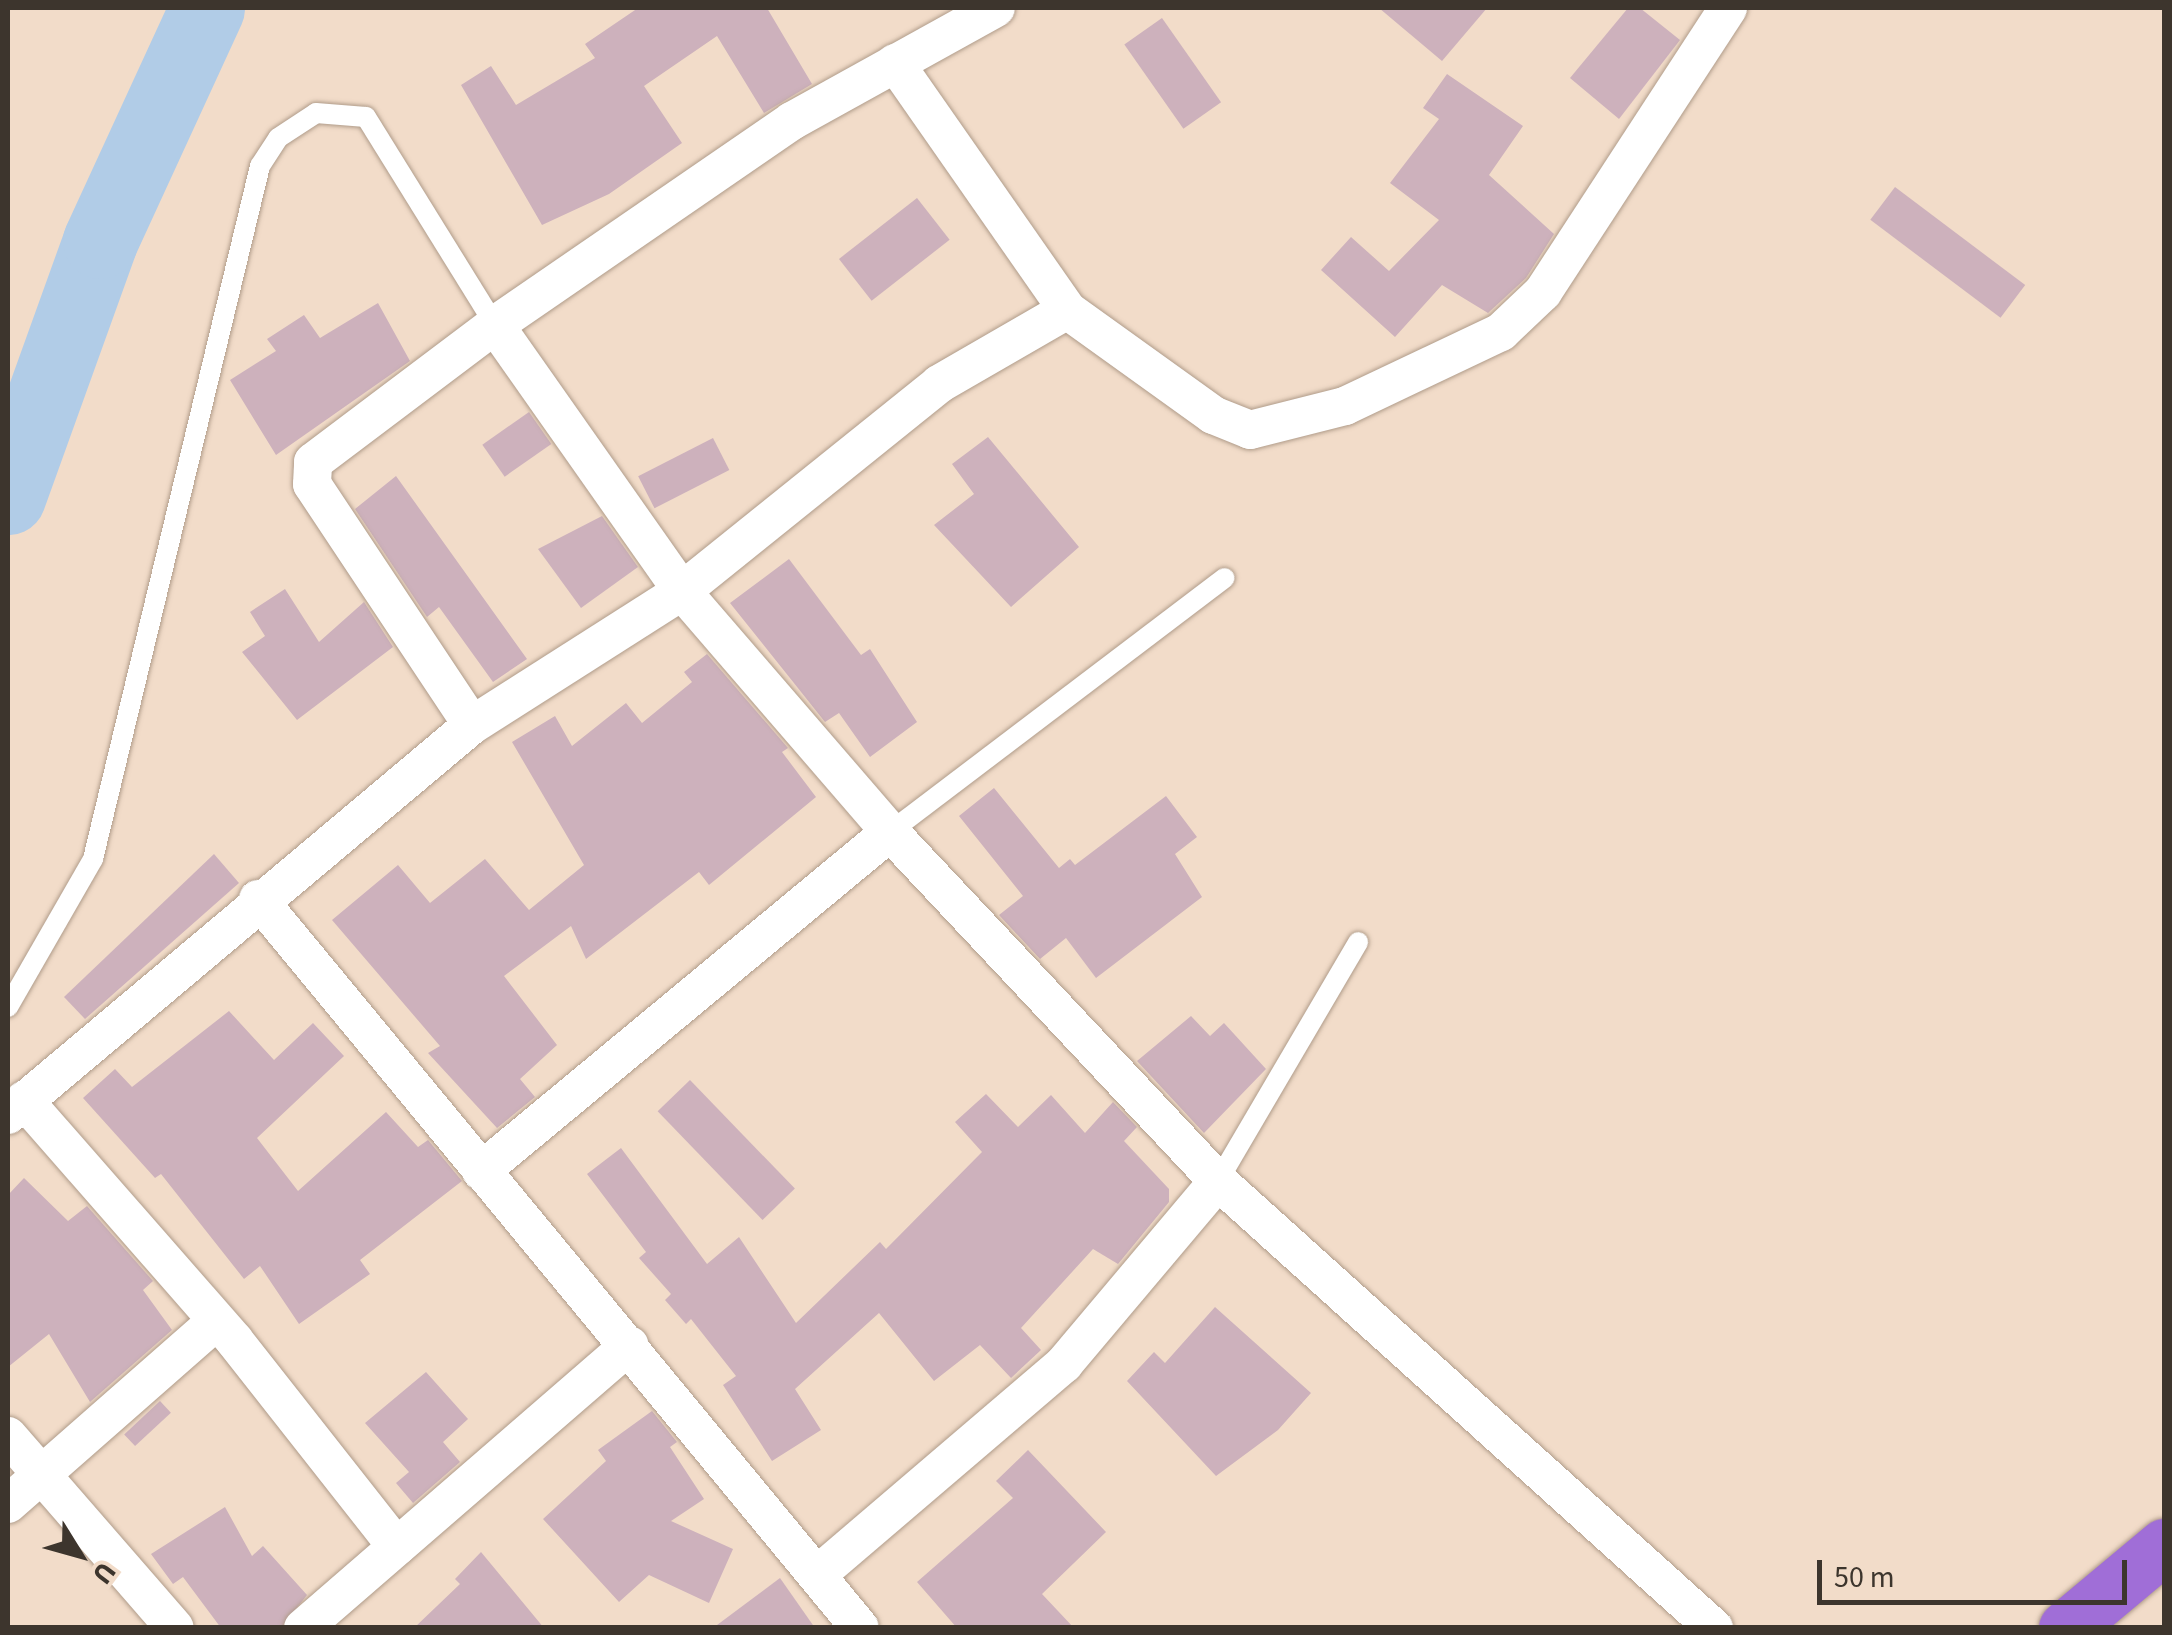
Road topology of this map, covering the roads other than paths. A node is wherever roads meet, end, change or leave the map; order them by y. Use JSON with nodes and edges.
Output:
{"nodes":[{"id":1,"x":996,"y":8,"type":"edge"},
{"id":2,"x":1728,"y":8,"type":"edge"},
{"id":3,"x":896,"y":63,"type":"junction"},
{"id":4,"x":1068,"y":310,"type":"junction"},
{"id":5,"x":494,"y":325,"type":"junction"},
{"id":6,"x":1225,"y":578,"type":"dead end"},
{"id":7,"x":682,"y":591,"type":"junction"},
{"id":8,"x":472,"y":725,"type":"junction"},
{"id":9,"x":890,"y":832,"type":"junction"},
{"id":10,"x":258,"y":899,"type":"junction"},
{"id":11,"x":1358,"y":942,"type":"dead end"},
{"id":12,"x":8,"y":1007,"type":"edge"},
{"id":13,"x":16,"y":1108,"type":"edge"},
{"id":14,"x":481,"y":1171,"type":"junction"},
{"id":15,"x":1218,"y":1182,"type":"junction"},
{"id":16,"x":216,"y":1321,"type":"junction"},
{"id":17,"x":630,"y":1345,"type":"junction"},
{"id":18,"x":8,"y":1436,"type":"edge"},
{"id":19,"x":42,"y":1475,"type":"junction"},
{"id":20,"x":8,"y":1504,"type":"edge"},
{"id":21,"x":2164,"y":1546,"type":"edge"},
{"id":22,"x":397,"y":1547,"type":"junction"},
{"id":23,"x":818,"y":1574,"type":"junction"},
{"id":24,"x":175,"y":1628,"type":"edge"},
{"id":25,"x":303,"y":1628,"type":"edge"},
{"id":26,"x":860,"y":1628,"type":"edge"},
{"id":27,"x":1714,"y":1628,"type":"edge"},
{"id":28,"x":2066,"y":1628,"type":"edge"}],
"edges":[{"from":1,"to":3,"type":"street"},
{"from":2,"to":4,"type":"street"},
{"from":3,"to":4,"type":"street"},
{"from":3,"to":5,"type":"street"},
{"from":4,"to":7,"type":"street"},
{"from":5,"to":7,"type":"street"},
{"from":5,"to":8,"type":"street"},
{"from":5,"to":12,"type":"lane"},
{"from":6,"to":9,"type":"lane"},
{"from":7,"to":8,"type":"street"},
{"from":7,"to":9,"type":"street"},
{"from":8,"to":10,"type":"street"},
{"from":9,"to":14,"type":"street"},
{"from":9,"to":15,"type":"street"},
{"from":10,"to":13,"type":"street"},
{"from":10,"to":14,"type":"street"},
{"from":11,"to":15,"type":"lane"},
{"from":13,"to":16,"type":"street"},
{"from":14,"to":17,"type":"street"},
{"from":15,"to":23,"type":"street"},
{"from":15,"to":27,"type":"street"},
{"from":16,"to":19,"type":"street"},
{"from":16,"to":22,"type":"street"},
{"from":17,"to":22,"type":"street"},
{"from":17,"to":23,"type":"street"},
{"from":18,"to":19,"type":"street"},
{"from":19,"to":20,"type":"street"},
{"from":19,"to":24,"type":"street"},
{"from":21,"to":28,"type":"highway"},
{"from":22,"to":25,"type":"street"},
{"from":23,"to":26,"type":"street"}]}
